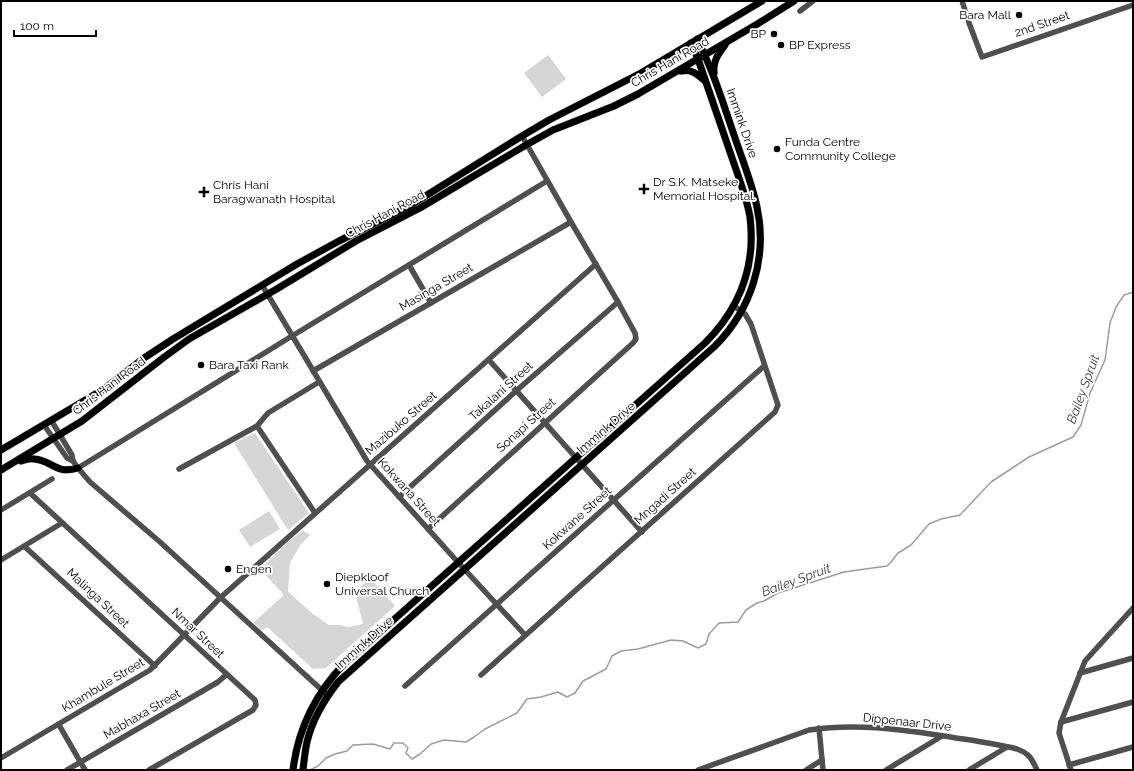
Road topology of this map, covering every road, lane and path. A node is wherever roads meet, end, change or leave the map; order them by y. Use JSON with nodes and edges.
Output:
{"nodes":[{"id":1,"x":762,"y":1,"type":"edge"},
{"id":2,"x":794,"y":1,"type":"edge"},
{"id":3,"x":813,"y":1,"type":"edge"},
{"id":4,"x":962,"y":1,"type":"edge"},
{"id":5,"x":1133,"y":5,"type":"edge"},
{"id":6,"x":800,"y":11,"type":"dead end"},
{"id":7,"x":694,"y":41,"type":"junction"},
{"id":8,"x":728,"y":41,"type":"junction"},
{"id":9,"x":705,"y":55,"type":"junction"},
{"id":10,"x":698,"y":59,"type":"junction"},
{"id":11,"x":676,"y":72,"type":"junction"},
{"id":12,"x":714,"y":78,"type":"junction"},
{"id":13,"x":706,"y":83,"type":"junction"},
{"id":14,"x":522,"y":136,"type":"junction"},
{"id":15,"x":526,"y":145,"type":"junction"},
{"id":16,"x":547,"y":181,"type":"junction"},
{"id":17,"x":571,"y":222,"type":"junction"},
{"id":18,"x":596,"y":264,"type":"junction"},
{"id":19,"x":409,"y":265,"type":"junction"},
{"id":20,"x":262,"y":285,"type":"junction"},
{"id":21,"x":268,"y":295,"type":"junction"},
{"id":22,"x":618,"y":302,"type":"junction"},
{"id":23,"x":431,"y":303,"type":"junction"},
{"id":24,"x":734,"y":306,"type":"junction"},
{"id":25,"x":225,"y":308,"type":"junction"},
{"id":26,"x":742,"y":311,"type":"junction"},
{"id":27,"x":292,"y":336,"type":"junction"},
{"id":28,"x":489,"y":360,"type":"junction"},
{"id":29,"x":764,"y":366,"type":"junction"},
{"id":30,"x":313,"y":371,"type":"junction"},
{"id":31,"x":319,"y":382,"type":"junction"},
{"id":32,"x":516,"y":391,"type":"junction"},
{"id":33,"x":51,"y":420,"type":"junction"},
{"id":34,"x":545,"y":423,"type":"junction"},
{"id":35,"x":44,"y":425,"type":"junction"},
{"id":36,"x":257,"y":426,"type":"junction"},
{"id":37,"x":56,"y":436,"type":"junction"},
{"id":38,"x":1,"y":450,"type":"edge"},
{"id":39,"x":576,"y":458,"type":"junction"},
{"id":40,"x":14,"y":462,"type":"junction"},
{"id":41,"x":582,"y":464,"type":"junction"},
{"id":42,"x":370,"y":465,"type":"junction"},
{"id":43,"x":78,"y":468,"type":"junction"},
{"id":44,"x":179,"y":469,"type":"dead end"},
{"id":45,"x":1,"y":470,"type":"edge"},
{"id":46,"x":52,"y":479,"type":"dead end"},
{"id":47,"x":30,"y":493,"type":"junction"},
{"id":48,"x":399,"y":497,"type":"junction"},
{"id":49,"x":614,"y":500,"type":"junction"},
{"id":50,"x":1,"y":510,"type":"edge"},
{"id":51,"x":315,"y":513,"type":"junction"},
{"id":52,"x":62,"y":523,"type":"junction"},
{"id":53,"x":428,"y":529,"type":"junction"},
{"id":54,"x":642,"y":532,"type":"junction"},
{"id":55,"x":25,"y":546,"type":"junction"},
{"id":56,"x":1,"y":560,"type":"edge"},
{"id":57,"x":458,"y":562,"type":"junction"},
{"id":58,"x":464,"y":569,"type":"junction"},
{"id":59,"x":220,"y":598,"type":"junction"},
{"id":60,"x":496,"y":605,"type":"junction"},
{"id":61,"x":1133,"y":608,"type":"edge"},
{"id":62,"x":525,"y":634,"type":"junction"},
{"id":63,"x":185,"y":636,"type":"junction"},
{"id":64,"x":1133,"y":658,"type":"edge"},
{"id":65,"x":155,"y":666,"type":"junction"},
{"id":66,"x":1080,"y":673,"type":"junction"},
{"id":67,"x":227,"y":674,"type":"junction"},
{"id":68,"x":481,"y":675,"type":"dead end"},
{"id":69,"x":405,"y":686,"type":"dead end"},
{"id":70,"x":322,"y":690,"type":"junction"},
{"id":71,"x":328,"y":695,"type":"junction"},
{"id":72,"x":1133,"y":702,"type":"edge"},
{"id":73,"x":1061,"y":722,"type":"junction"},
{"id":74,"x":59,"y":725,"type":"junction"},
{"id":75,"x":820,"y":728,"type":"junction"},
{"id":76,"x":942,"y":736,"type":"junction"},
{"id":77,"x":1133,"y":746,"type":"edge"},
{"id":78,"x":1007,"y":747,"type":"junction"},
{"id":79,"x":1,"y":758,"type":"edge"},
{"id":80,"x":822,"y":760,"type":"junction"},
{"id":81,"x":81,"y":762,"type":"junction"},
{"id":82,"x":1070,"y":768,"type":"edge"},
{"id":83,"x":303,"y":769,"type":"edge"},
{"id":84,"x":67,"y":770,"type":"edge"},
{"id":85,"x":85,"y":770,"type":"edge"},
{"id":86,"x":150,"y":770,"type":"edge"},
{"id":87,"x":293,"y":770,"type":"edge"},
{"id":88,"x":698,"y":770,"type":"edge"},
{"id":89,"x":806,"y":770,"type":"edge"},
{"id":90,"x":823,"y":770,"type":"edge"},
{"id":91,"x":886,"y":770,"type":"edge"},
{"id":92,"x":969,"y":770,"type":"edge"},
{"id":93,"x":1037,"y":770,"type":"edge"}],
"edges":[{"from":1,"to":7,"type":"main road","name":"Chris Hani Road"},
{"from":2,"to":8,"type":"main road","name":"Chris Hani Road"},
{"from":3,"to":6,"type":"street"},
{"from":4,"to":5,"type":"street","name":"2nd Street"},
{"from":7,"to":9,"type":"main road","name":"Immink Drive"},
{"from":7,"to":10,"type":"main road","name":"Immink Drive"},
{"from":7,"to":14,"type":"main road","name":"Chris Hani Road"},
{"from":8,"to":9,"type":"main road","name":"Chris Hani Road"},
{"from":8,"to":12,"type":"main road"},
{"from":9,"to":10,"type":"main road","name":"Chris Hani Road"},
{"from":9,"to":12,"type":"main road","name":"Immink Drive"},
{"from":10,"to":11,"type":"main road","name":"Chris Hani Road"},
{"from":10,"to":13,"type":"main road","name":"Immink Drive"},
{"from":11,"to":13,"type":"main road"},
{"from":11,"to":15,"type":"main road","name":"Chris Hani Road"},
{"from":12,"to":26,"type":"main road","name":"Immink Drive"},
{"from":13,"to":24,"type":"main road","name":"Immink Drive"},
{"from":14,"to":15,"type":"street"},
{"from":14,"to":20,"type":"main road","name":"Chris Hani Road"},
{"from":15,"to":16,"type":"street"},
{"from":15,"to":21,"type":"main road","name":"Chris Hani Road"},
{"from":16,"to":17,"type":"street"},
{"from":16,"to":19,"type":"street"},
{"from":17,"to":18,"type":"street"},
{"from":17,"to":23,"type":"street","name":"Masinga Street"},
{"from":18,"to":22,"type":"street"},
{"from":18,"to":28,"type":"street","name":"Mazibuko Street"},
{"from":19,"to":23,"type":"street"},
{"from":19,"to":27,"type":"street"},
{"from":20,"to":21,"type":"street","name":"Kokwana Street"},
{"from":20,"to":25,"type":"main road","name":"Chris Hani Road"},
{"from":21,"to":25,"type":"main road"},
{"from":21,"to":27,"type":"street","name":"Kokwana Street"},
{"from":21,"to":37,"type":"main road","name":"Chris Hani Road"},
{"from":22,"to":32,"type":"street","name":"Takalani Street"},
{"from":22,"to":34,"type":"street","name":"Sonapi Street"},
{"from":23,"to":30,"type":"street","name":"Masinga Street"},
{"from":24,"to":26,"type":"street","name":"Mngadi Street"},
{"from":24,"to":39,"type":"main road","name":"Immink Drive"},
{"from":25,"to":33,"type":"main road","name":"Chris Hani Road"},
{"from":26,"to":29,"type":"street","name":"Mngadi Street"},
{"from":26,"to":41,"type":"main road","name":"Immink Drive"},
{"from":27,"to":30,"type":"street","name":"Kokwana Street"},
{"from":27,"to":43,"type":"street"},
{"from":28,"to":32,"type":"street"},
{"from":28,"to":42,"type":"street","name":"Mazibuko Street"},
{"from":29,"to":49,"type":"street","name":"Kokwane Street"},
{"from":29,"to":54,"type":"street","name":"Mngadi Street"},
{"from":30,"to":31,"type":"street","name":"Kokwana Street"},
{"from":31,"to":36,"type":"street"},
{"from":31,"to":42,"type":"street","name":"Kokwana Street"},
{"from":32,"to":34,"type":"street"},
{"from":32,"to":48,"type":"street","name":"Takalani Street"},
{"from":33,"to":35,"type":"main road","name":"Chris Hani Road"},
{"from":33,"to":37,"type":"street"},
{"from":34,"to":39,"type":"street"},
{"from":34,"to":53,"type":"street","name":"Sonapi Street"},
{"from":35,"to":37,"type":"street"},
{"from":35,"to":38,"type":"main road","name":"Chris Hani Road"},
{"from":36,"to":44,"type":"street"},
{"from":36,"to":51,"type":"street"},
{"from":37,"to":40,"type":"main road","name":"Chris Hani Road"},
{"from":37,"to":43,"type":"street"},
{"from":39,"to":41,"type":"street"},
{"from":39,"to":57,"type":"main road","name":"Immink Drive"},
{"from":40,"to":43,"type":"main road"},
{"from":40,"to":45,"type":"main road","name":"Chris Hani Road"},
{"from":41,"to":49,"type":"street"},
{"from":41,"to":58,"type":"main road","name":"Immink Drive"},
{"from":42,"to":48,"type":"street","name":"Kokwana Street"},
{"from":42,"to":51,"type":"street","name":"Mazibuko Street"},
{"from":43,"to":59,"type":"street"},
{"from":46,"to":47,"type":"street"},
{"from":47,"to":50,"type":"street"},
{"from":47,"to":52,"type":"street","name":"Nmar Street"},
{"from":48,"to":53,"type":"street","name":"Kokwana Street"},
{"from":49,"to":54,"type":"street"},
{"from":49,"to":60,"type":"street","name":"Kokwane Street"},
{"from":51,"to":59,"type":"street","name":"Mazibuko Street"},
{"from":52,"to":55,"type":"street"},
{"from":52,"to":63,"type":"street","name":"Nmar Street"},
{"from":53,"to":57,"type":"street","name":"Kokwana Street"},
{"from":54,"to":62,"type":"street","name":"Mngadi Street"},
{"from":55,"to":56,"type":"street"},
{"from":55,"to":65,"type":"street","name":"Malinga Street"},
{"from":57,"to":58,"type":"street","name":"Kokwana Street"},
{"from":57,"to":70,"type":"main road","name":"Immink Drive"},
{"from":58,"to":60,"type":"street","name":"Kokwana Street"},
{"from":58,"to":71,"type":"main road","name":"Immink Drive"},
{"from":59,"to":63,"type":"street","name":"Khambule Street"},
{"from":59,"to":70,"type":"street"},
{"from":60,"to":62,"type":"street","name":"Kokwana Street"},
{"from":60,"to":69,"type":"street","name":"Kokwane Street"},
{"from":61,"to":66,"type":"street"},
{"from":62,"to":68,"type":"street","name":"Mngadi Street"},
{"from":63,"to":65,"type":"street","name":"Khambule Street"},
{"from":63,"to":67,"type":"street","name":"Nmar Street"},
{"from":64,"to":66,"type":"street"},
{"from":65,"to":74,"type":"street","name":"Khambule Street"},
{"from":66,"to":73,"type":"street"},
{"from":67,"to":81,"type":"street","name":"Mabhaxa Street"},
{"from":67,"to":86,"type":"street","name":"Nmar Street"},
{"from":70,"to":71,"type":"street"},
{"from":70,"to":87,"type":"main road","name":"Immink Drive"},
{"from":71,"to":83,"type":"main road","name":"Immink Drive"},
{"from":72,"to":73,"type":"street"},
{"from":73,"to":82,"type":"street"},
{"from":74,"to":79,"type":"street","name":"Khambule Street"},
{"from":74,"to":81,"type":"street"},
{"from":75,"to":76,"type":"street","name":"Dippenaar Drive"},
{"from":75,"to":80,"type":"street"},
{"from":75,"to":88,"type":"street","name":"Dippenaar Drive"},
{"from":76,"to":78,"type":"street","name":"Dippenaar Drive"},
{"from":76,"to":91,"type":"street"},
{"from":77,"to":82,"type":"street"},
{"from":78,"to":92,"type":"street"},
{"from":78,"to":93,"type":"street","name":"Dippenaar Drive"},
{"from":80,"to":89,"type":"street"},
{"from":80,"to":90,"type":"street"},
{"from":81,"to":84,"type":"street","name":"Mabhaxa Street"},
{"from":81,"to":85,"type":"street"}]}
